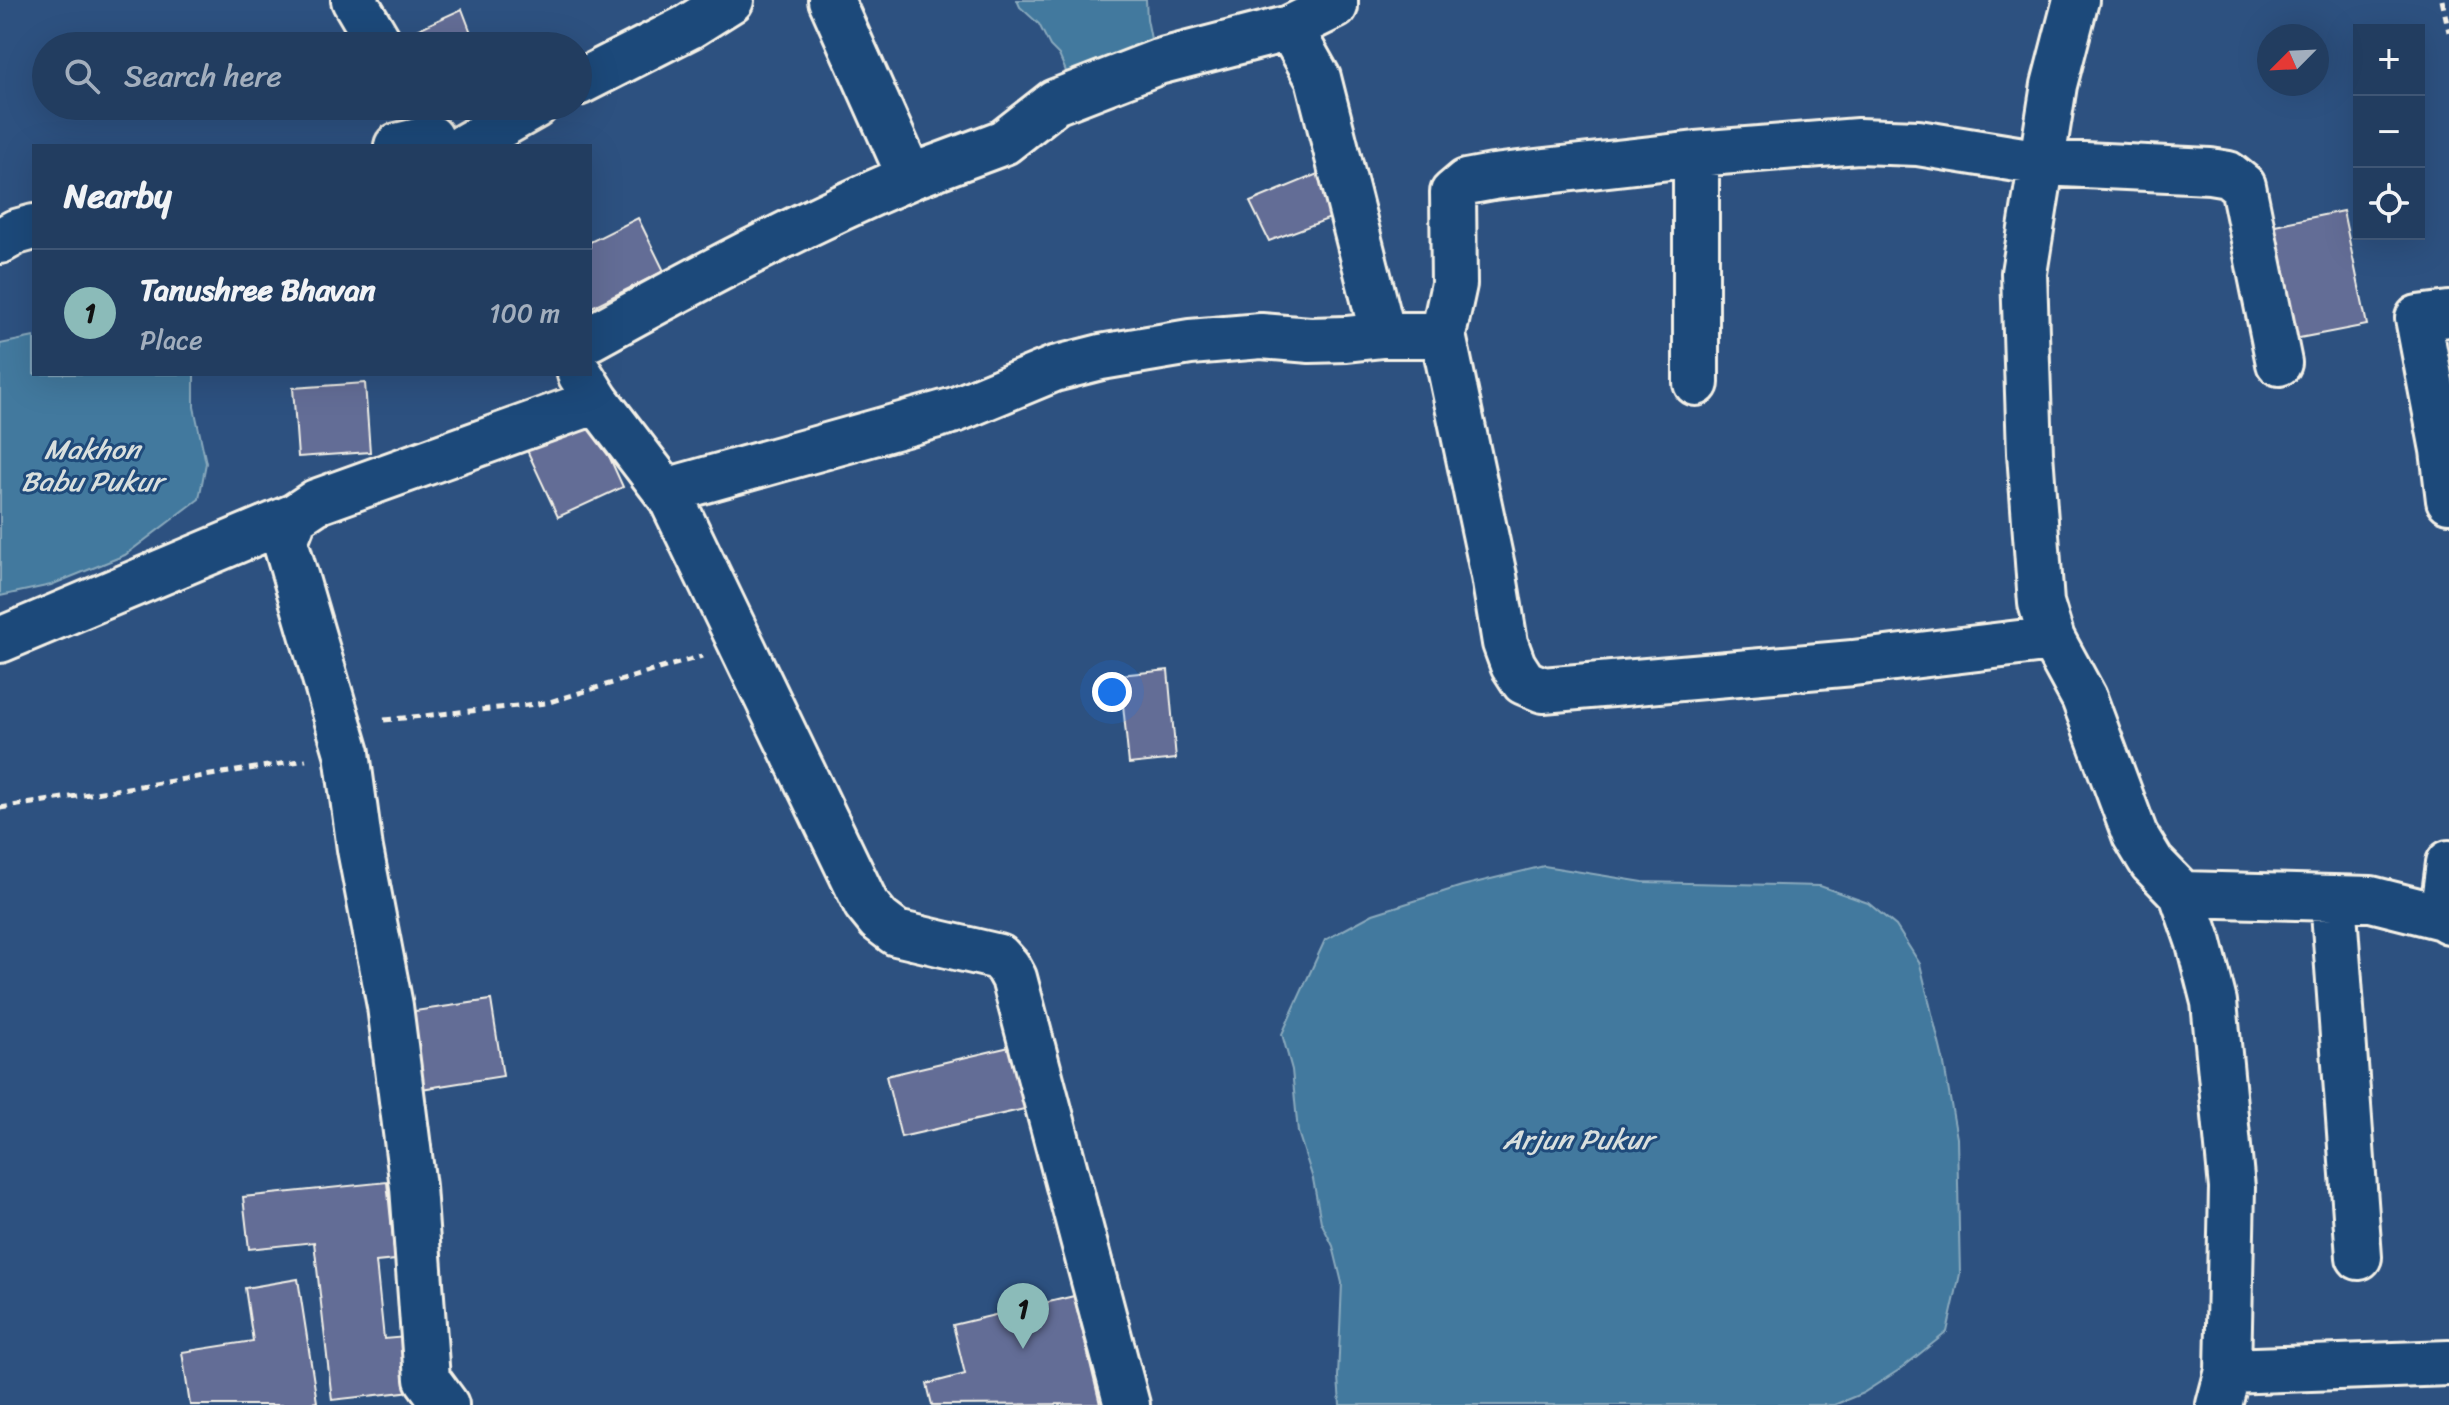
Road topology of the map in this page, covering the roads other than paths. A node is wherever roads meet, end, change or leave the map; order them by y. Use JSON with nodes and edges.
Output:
{"nodes":[{"id":1,"x":354,"y":0,"type":"edge"},
{"id":2,"x":731,"y":0,"type":"edge"},
{"id":3,"x":831,"y":0,"type":"edge"},
{"id":4,"x":1335,"y":0,"type":"edge"},
{"id":5,"x":2076,"y":0,"type":"edge"},
{"id":6,"x":1290,"y":28,"type":"junction"},
{"id":7,"x":373,"y":32,"type":"edge"},
{"id":8,"x":592,"y":76,"type":"edge"},
{"id":9,"x":485,"y":120,"type":"edge"},
{"id":10,"x":428,"y":136,"type":"edge"},
{"id":11,"x":1696,"y":154,"type":"junction"},
{"id":12,"x":2042,"y":163,"type":"junction"},
{"id":13,"x":910,"y":177,"type":"junction"},
{"id":14,"x":32,"y":228,"type":"edge"},
{"id":15,"x":0,"y":241,"type":"edge"},
{"id":16,"x":2449,"y":314,"type":"edge"},
{"id":17,"x":1383,"y":335,"type":"junction"},
{"id":18,"x":1443,"y":335,"type":"junction"},
{"id":19,"x":592,"y":337,"type":"edge"},
{"id":20,"x":2279,"y":363,"type":"dead end"},
{"id":21,"x":1696,"y":383,"type":"dead end"},
{"id":22,"x":589,"y":388,"type":"edge"},
{"id":23,"x":666,"y":491,"type":"junction"},
{"id":24,"x":2449,"y":500,"type":"edge"},
{"id":25,"x":295,"y":516,"type":"junction"},
{"id":26,"x":2052,"y":639,"type":"junction"},
{"id":27,"x":0,"y":640,"type":"edge"},
{"id":28,"x":2449,"y":863,"type":"edge"},
{"id":29,"x":2182,"y":894,"type":"junction"},
{"id":30,"x":2333,"y":898,"type":"junction"},
{"id":31,"x":2445,"y":919,"type":"edge"},
{"id":32,"x":2359,"y":1257,"type":"dead end"},
{"id":33,"x":2449,"y":1363,"type":"edge"},
{"id":34,"x":2224,"y":1388,"type":"edge"},
{"id":35,"x":446,"y":1405,"type":"edge"},
{"id":36,"x":1127,"y":1405,"type":"edge"}],
"edges":[{"from":1,"to":7,"type":"street"},
{"from":2,"to":8,"type":"street"},
{"from":3,"to":13,"type":"street"},
{"from":4,"to":6,"type":"street"},
{"from":5,"to":12,"type":"street"},
{"from":6,"to":13,"type":"street"},
{"from":6,"to":17,"type":"street"},
{"from":9,"to":10,"type":"street"},
{"from":11,"to":12,"type":"street"},
{"from":11,"to":18,"type":"street"},
{"from":11,"to":21,"type":"street"},
{"from":12,"to":20,"type":"street"},
{"from":12,"to":26,"type":"street"},
{"from":13,"to":19,"type":"street"},
{"from":14,"to":15,"type":"street"},
{"from":16,"to":24,"type":"street"},
{"from":17,"to":18,"type":"street"},
{"from":17,"to":23,"type":"street"},
{"from":18,"to":26,"type":"street"},
{"from":22,"to":23,"type":"street"},
{"from":22,"to":25,"type":"street"},
{"from":23,"to":36,"type":"street"},
{"from":25,"to":27,"type":"street"},
{"from":25,"to":35,"type":"street"},
{"from":26,"to":29,"type":"street"},
{"from":28,"to":31,"type":"street"},
{"from":29,"to":30,"type":"street"},
{"from":29,"to":34,"type":"street"},
{"from":30,"to":31,"type":"street"},
{"from":30,"to":32,"type":"street"},
{"from":33,"to":34,"type":"street"}]}
